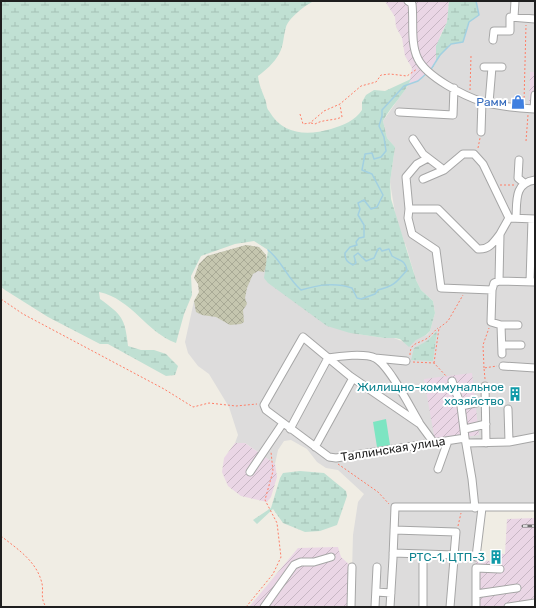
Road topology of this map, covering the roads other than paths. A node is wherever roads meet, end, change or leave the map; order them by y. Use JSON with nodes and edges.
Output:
{"nodes":[{"id":1,"x":516,"y":1,"type":"edge"},
{"id":2,"x":411,"y":2,"type":"edge"},
{"id":3,"x":514,"y":17,"type":"junction"},
{"id":4,"x":535,"y":19,"type":"edge"},
{"id":5,"x":510,"y":31,"type":"junction"},
{"id":6,"x":510,"y":39,"type":"dead end"},
{"id":7,"x":494,"y":40,"type":"dead end"},
{"id":8,"x":484,"y":67,"type":"dead end"},
{"id":9,"x":492,"y":67,"type":"junction"},
{"id":10,"x":502,"y":67,"type":"dead end"},
{"id":11,"x":454,"y":88,"type":"junction"},
{"id":12,"x":535,"y":95,"type":"edge"},
{"id":13,"x":486,"y":102,"type":"junction"},
{"id":14,"x":530,"y":109,"type":"edge"},
{"id":15,"x":399,"y":112,"type":"dead end"},
{"id":16,"x":481,"y":132,"type":"dead end"},
{"id":17,"x":413,"y":139,"type":"dead end"},
{"id":18,"x":428,"y":158,"type":"junction"},
{"id":19,"x":519,"y":160,"type":"dead end"},
{"id":20,"x":444,"y":170,"type":"junction"},
{"id":21,"x":423,"y":178,"type":"dead end"},
{"id":22,"x":535,"y":180,"type":"edge"},
{"id":23,"x":522,"y":184,"type":"junction"},
{"id":24,"x":409,"y":208,"type":"junction"},
{"id":25,"x":512,"y":218,"type":"junction"},
{"id":26,"x":533,"y":219,"type":"edge"},
{"id":27,"x":500,"y":234,"type":"junction"},
{"id":28,"x":500,"y":281,"type":"junction"},
{"id":29,"x":533,"y":282,"type":"edge"},
{"id":30,"x":492,"y":290,"type":"junction"},
{"id":31,"x":501,"y":325,"type":"junction"},
{"id":32,"x":518,"y":325,"type":"dead end"},
{"id":33,"x":503,"y":345,"type":"junction"},
{"id":34,"x":520,"y":345,"type":"dead end"},
{"id":35,"x":502,"y":354,"type":"dead end"},
{"id":36,"x":328,"y":358,"type":"junction"},
{"id":37,"x":375,"y":358,"type":"junction"},
{"id":38,"x":406,"y":361,"type":"road end"},
{"id":39,"x":503,"y":366,"type":"road end"},
{"id":40,"x":535,"y":368,"type":"edge"},
{"id":41,"x":353,"y":378,"type":"junction"},
{"id":42,"x":452,"y":381,"type":"road end"},
{"id":43,"x":485,"y":386,"type":"road end"},
{"id":44,"x":485,"y":401,"type":"junction"},
{"id":45,"x":461,"y":406,"type":"junction"},
{"id":46,"x":508,"y":409,"type":"dead end"},
{"id":47,"x":283,"y":423,"type":"junction"},
{"id":48,"x":420,"y":424,"type":"junction"},
{"id":49,"x":486,"y":424,"type":"junction"},
{"id":50,"x":290,"y":428,"type":"junction"},
{"id":51,"x":465,"y":430,"type":"junction"},
{"id":52,"x":535,"y":437,"type":"edge"},
{"id":53,"x":466,"y":440,"type":"junction"},
{"id":54,"x":448,"y":441,"type":"junction"},
{"id":55,"x":509,"y":442,"type":"junction"},
{"id":56,"x":434,"y":443,"type":"junction"},
{"id":57,"x":486,"y":443,"type":"junction"},
{"id":58,"x":315,"y":447,"type":"junction"},
{"id":59,"x":438,"y":469,"type":"dead end"},
{"id":60,"x":250,"y":472,"type":"dead end"},
{"id":61,"x":535,"y":507,"type":"edge"},
{"id":62,"x":478,"y":508,"type":"junction"},
{"id":63,"x":394,"y":530,"type":"junction"},
{"id":64,"x":393,"y":556,"type":"junction"},
{"id":65,"x":331,"y":557,"type":"dead end"},
{"id":66,"x":454,"y":557,"type":"junction"},
{"id":67,"x":476,"y":557,"type":"dead end"},
{"id":68,"x":423,"y":562,"type":"dead end"},
{"id":69,"x":352,"y":567,"type":"dead end"},
{"id":70,"x":377,"y":567,"type":"dead end"},
{"id":71,"x":500,"y":569,"type":"dead end"},
{"id":72,"x":517,"y":588,"type":"dead end"},
{"id":73,"x":376,"y":592,"type":"junction"},
{"id":74,"x":391,"y":593,"type":"junction"},
{"id":75,"x":476,"y":594,"type":"junction"},
{"id":76,"x":535,"y":603,"type":"edge"},
{"id":77,"x":264,"y":607,"type":"edge"},
{"id":78,"x":351,"y":607,"type":"edge"},
{"id":79,"x":375,"y":607,"type":"edge"},
{"id":80,"x":390,"y":607,"type":"edge"},
{"id":81,"x":423,"y":607,"type":"edge"},
{"id":82,"x":450,"y":607,"type":"edge"},
{"id":83,"x":476,"y":607,"type":"edge"},
{"id":84,"x":508,"y":607,"type":"edge"}],
"edges":[{"from":1,"to":3,"type":"street"},
{"from":2,"to":11,"type":"street"},
{"from":3,"to":4,"type":"street"},
{"from":3,"to":5,"type":"street"},
{"from":5,"to":6,"type":"street"},
{"from":5,"to":7,"type":"street"},
{"from":8,"to":9,"type":"street"},
{"from":9,"to":10,"type":"street"},
{"from":9,"to":13,"type":"street"},
{"from":11,"to":13,"type":"street"},
{"from":11,"to":15,"type":"street"},
{"from":12,"to":14,"type":"street"},
{"from":13,"to":14,"type":"street"},
{"from":13,"to":16,"type":"street"},
{"from":17,"to":18,"type":"street"},
{"from":18,"to":20,"type":"street"},
{"from":18,"to":24,"type":"street"},
{"from":19,"to":23,"type":"street"},
{"from":20,"to":21,"type":"street"},
{"from":20,"to":25,"type":"street"},
{"from":22,"to":23,"type":"street"},
{"from":23,"to":25,"type":"street"},
{"from":24,"to":27,"type":"street"},
{"from":24,"to":30,"type":"street"},
{"from":25,"to":26,"type":"street"},
{"from":25,"to":27,"type":"street"},
{"from":26,"to":29,"type":"street"},
{"from":27,"to":28,"type":"street"},
{"from":28,"to":29,"type":"street"},
{"from":28,"to":30,"type":"street"},
{"from":30,"to":31,"type":"street"},
{"from":31,"to":32,"type":"street"},
{"from":31,"to":33,"type":"street"},
{"from":33,"to":34,"type":"street"},
{"from":33,"to":35,"type":"street"},
{"from":36,"to":37,"type":"street"},
{"from":36,"to":41,"type":"street"},
{"from":36,"to":47,"type":"street","name":"Таллинская улица"},
{"from":36,"to":50,"type":"street"},
{"from":37,"to":38,"type":"street"},
{"from":37,"to":48,"type":"street"},
{"from":39,"to":40,"type":"street"},
{"from":41,"to":48,"type":"street"},
{"from":41,"to":58,"type":"street"},
{"from":42,"to":45,"type":"street"},
{"from":43,"to":44,"type":"street"},
{"from":44,"to":45,"type":"street"},
{"from":44,"to":49,"type":"street"},
{"from":45,"to":51,"type":"street"},
{"from":46,"to":55,"type":"street"},
{"from":47,"to":50,"type":"street","name":"Таллинская улица"},
{"from":47,"to":60,"type":"street"},
{"from":48,"to":56,"type":"street"},
{"from":49,"to":51,"type":"street"},
{"from":49,"to":57,"type":"street"},
{"from":50,"to":58,"type":"street","name":"Таллинская улица"},
{"from":51,"to":53,"type":"street"},
{"from":52,"to":55,"type":"street","name":"Таллинская улица"},
{"from":53,"to":54,"type":"street","name":"Таллинская улица"},
{"from":53,"to":57,"type":"street","name":"Таллинская улица"},
{"from":53,"to":62,"type":"street"},
{"from":54,"to":56,"type":"street","name":"Таллинская улица"},
{"from":54,"to":59,"type":"street"},
{"from":55,"to":57,"type":"street","name":"Таллинская улица"},
{"from":56,"to":58,"type":"street","name":"Таллинская улица"},
{"from":61,"to":62,"type":"street"},
{"from":62,"to":63,"type":"street"},
{"from":62,"to":67,"type":"street"},
{"from":63,"to":64,"type":"street"},
{"from":63,"to":66,"type":"street"},
{"from":64,"to":66,"type":"street"},
{"from":64,"to":74,"type":"street"},
{"from":65,"to":77,"type":"street"},
{"from":66,"to":82,"type":"street"},
{"from":68,"to":81,"type":"street"},
{"from":69,"to":78,"type":"street"},
{"from":70,"to":73,"type":"street"},
{"from":71,"to":75,"type":"street"},
{"from":72,"to":75,"type":"street"},
{"from":73,"to":74,"type":"street"},
{"from":73,"to":79,"type":"street"},
{"from":74,"to":80,"type":"street"},
{"from":75,"to":83,"type":"street"},
{"from":76,"to":84,"type":"street"}]}
